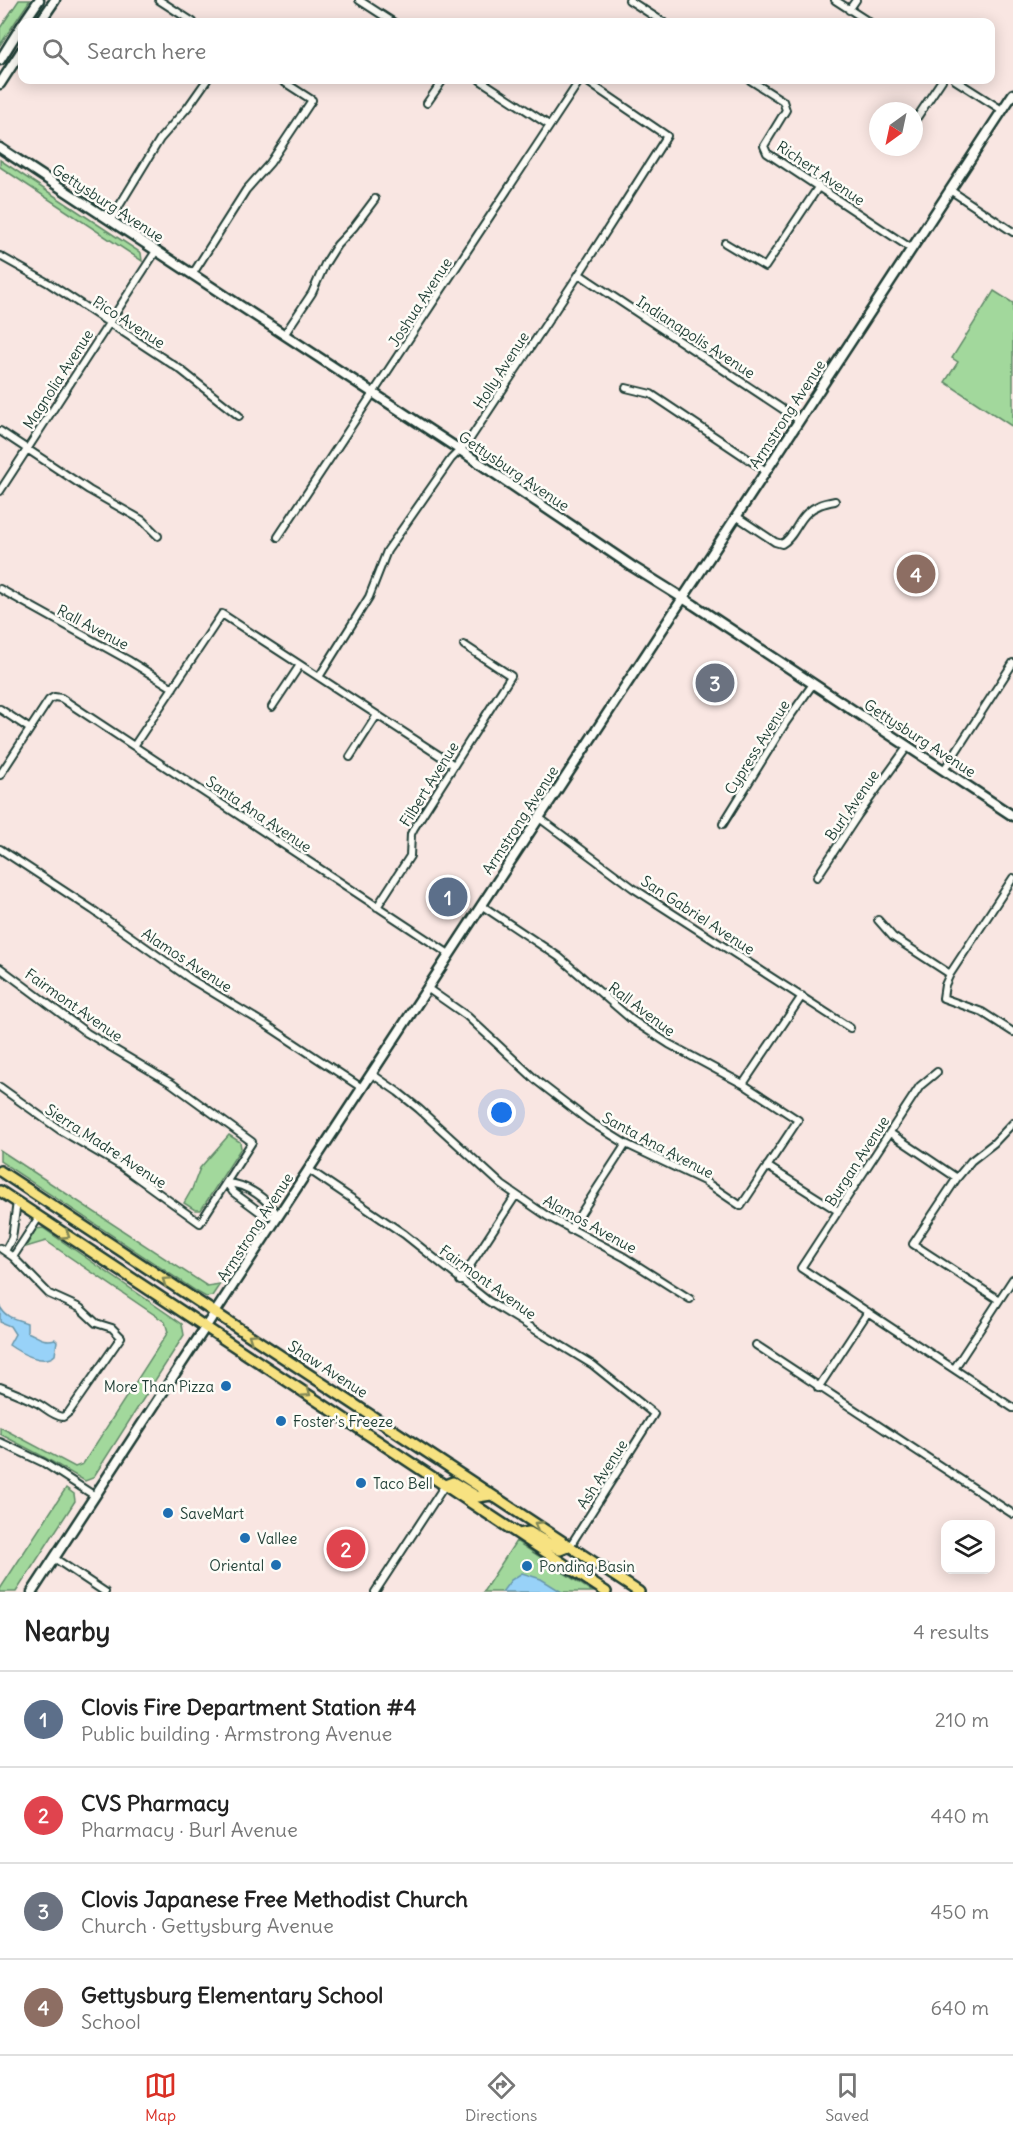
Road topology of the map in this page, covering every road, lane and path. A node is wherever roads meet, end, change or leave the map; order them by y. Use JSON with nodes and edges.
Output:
{"nodes":[{"id":1,"x":39,"y":0,"type":"edge"},
{"id":2,"x":55,"y":0,"type":"edge"},
{"id":3,"x":159,"y":0,"type":"edge"},
{"id":4,"x":358,"y":0,"type":"edge"},
{"id":5,"x":629,"y":0,"type":"edge"},
{"id":6,"x":835,"y":0,"type":"edge"},
{"id":7,"x":856,"y":0,"type":"edge"},
{"id":8,"x":849,"y":10,"type":"junction"},
{"id":9,"x":27,"y":18,"type":"edge"},
{"id":10,"x":43,"y":18,"type":"edge"},
{"id":11,"x":188,"y":18,"type":"edge"},
{"id":12,"x":387,"y":18,"type":"edge"},
{"id":13,"x":657,"y":18,"type":"edge"},
{"id":14,"x":862,"y":18,"type":"edge"},
{"id":15,"x":18,"y":32,"type":"edge"},
{"id":16,"x":18,"y":56,"type":"edge"},
{"id":17,"x":0,"y":60,"type":"edge"},
{"id":18,"x":0,"y":84,"type":"edge"},
{"id":19,"x":204,"y":84,"type":"edge"},
{"id":20,"x":287,"y":84,"type":"edge"},
{"id":21,"x":440,"y":84,"type":"edge"},
{"id":22,"x":486,"y":84,"type":"edge"},
{"id":23,"x":576,"y":84,"type":"edge"},
{"id":24,"x":591,"y":84,"type":"edge"},
{"id":25,"x":756,"y":84,"type":"edge"},
{"id":26,"x":939,"y":84,"type":"edge"},
{"id":27,"x":961,"y":84,"type":"edge"},
{"id":28,"x":1013,"y":94,"type":"edge"},
{"id":29,"x":427,"y":103,"type":"dead end"},
{"id":30,"x":923,"y":109,"type":"edge"},
{"id":31,"x":1002,"y":110,"type":"junction"},
{"id":32,"x":549,"y":125,"type":"junction"},
{"id":33,"x":0,"y":148,"type":"edge"},
{"id":34,"x":819,"y":186,"type":"junction"},
{"id":35,"x":950,"y":190,"type":"junction"},
{"id":36,"x":375,"y":199,"type":"dead end"},
{"id":37,"x":110,"y":220,"type":"junction"},
{"id":38,"x":1013,"y":232,"type":"edge"},
{"id":39,"x":725,"y":243,"type":"dead end"},
{"id":40,"x":912,"y":249,"type":"junction"},
{"id":41,"x":156,"y":251,"type":"junction"},
{"id":42,"x":0,"y":256,"type":"edge"},
{"id":43,"x":579,"y":274,"type":"junction"},
{"id":44,"x":192,"y":275,"type":"junction"},
{"id":45,"x":109,"y":323,"type":"junction"},
{"id":46,"x":284,"y":335,"type":"junction"},
{"id":47,"x":626,"y":388,"type":"dead end"},
{"id":48,"x":373,"y":394,"type":"junction"},
{"id":49,"x":240,"y":416,"type":"dead end"},
{"id":50,"x":799,"y":420,"type":"junction"},
{"id":51,"x":0,"y":431,"type":"edge"},
{"id":52,"x":27,"y":448,"type":"junction"},
{"id":53,"x":460,"y":450,"type":"junction"},
{"id":54,"x":766,"y":471,"type":"junction"},
{"id":55,"x":0,"y":491,"type":"edge"},
{"id":56,"x":835,"y":501,"type":"dead end"},
{"id":57,"x":736,"y":516,"type":"junction"},
{"id":58,"x":158,"y":536,"type":"dead end"},
{"id":59,"x":278,"y":537,"type":"dead end"},
{"id":60,"x":0,"y":589,"type":"edge"},
{"id":61,"x":683,"y":598,"type":"junction"},
{"id":62,"x":464,"y":645,"type":"dead end"},
{"id":63,"x":1013,"y":663,"type":"edge"},
{"id":64,"x":300,"y":665,"type":"junction"},
{"id":65,"x":319,"y":677,"type":"junction"},
{"id":66,"x":813,"y":684,"type":"junction"},
{"id":67,"x":173,"y":688,"type":"junction"},
{"id":68,"x":272,"y":707,"type":"dead end"},
{"id":69,"x":0,"y":709,"type":"edge"},
{"id":70,"x":377,"y":715,"type":"junction"},
{"id":71,"x":30,"y":729,"type":"junction"},
{"id":72,"x":134,"y":746,"type":"junction"},
{"id":73,"x":908,"y":746,"type":"junction"},
{"id":74,"x":350,"y":756,"type":"dead end"},
{"id":75,"x":454,"y":765,"type":"junction"},
{"id":76,"x":944,"y":770,"type":"junction"},
{"id":77,"x":0,"y":775,"type":"edge"},
{"id":78,"x":1013,"y":816,"type":"edge"},
{"id":79,"x":538,"y":817,"type":"junction"},
{"id":80,"x":723,"y":824,"type":"dead end"},
{"id":81,"x":0,"y":849,"type":"edge"},
{"id":82,"x":817,"y":877,"type":"dead end"},
{"id":83,"x":1013,"y":878,"type":"edge"},
{"id":84,"x":480,"y":905,"type":"junction"},
{"id":85,"x":377,"y":907,"type":"junction"},
{"id":86,"x":878,"y":920,"type":"dead end"},
{"id":87,"x":449,"y":954,"type":"junction"},
{"id":88,"x":0,"y":968,"type":"edge"},
{"id":89,"x":950,"y":974,"type":"junction"},
{"id":90,"x":427,"y":988,"type":"junction"},
{"id":91,"x":802,"y":996,"type":"junction"},
{"id":92,"x":850,"y":1028,"type":"dead end"},
{"id":93,"x":1013,"y":1032,"type":"edge"},
{"id":94,"x":937,"y":1072,"type":"dead end"},
{"id":95,"x":372,"y":1074,"type":"junction"},
{"id":96,"x":743,"y":1084,"type":"junction"},
{"id":97,"x":0,"y":1087,"type":"edge"},
{"id":98,"x":362,"y":1088,"type":"junction"},
{"id":99,"x":1013,"y":1123,"type":"edge"},
{"id":100,"x":890,"y":1133,"type":"junction"},
{"id":101,"x":626,"y":1144,"type":"junction"},
{"id":102,"x":767,"y":1166,"type":"junction"},
{"id":103,"x":308,"y":1169,"type":"junction"},
{"id":104,"x":0,"y":1171,"type":"edge"},
{"id":105,"x":957,"y":1178,"type":"junction"},
{"id":106,"x":227,"y":1183,"type":"junction"},
{"id":107,"x":0,"y":1191,"type":"edge"},
{"id":108,"x":516,"y":1195,"type":"junction"},
{"id":109,"x":17,"y":1202,"type":"junction"},
{"id":110,"x":838,"y":1211,"type":"junction"},
{"id":111,"x":278,"y":1216,"type":"junction"},
{"id":112,"x":39,"y":1217,"type":"junction"},
{"id":113,"x":570,"y":1230,"type":"junction"},
{"id":114,"x":3,"y":1249,"type":"edge"},
{"id":115,"x":13,"y":1257,"type":"junction"},
{"id":116,"x":1013,"y":1279,"type":"edge"},
{"id":117,"x":460,"y":1281,"type":"junction"},
{"id":118,"x":690,"y":1299,"type":"dead end"},
{"id":119,"x":999,"y":1300,"type":"junction"},
{"id":120,"x":868,"y":1312,"type":"junction"},
{"id":121,"x":215,"y":1313,"type":"junction"},
{"id":122,"x":206,"y":1326,"type":"junction"},
{"id":123,"x":756,"y":1345,"type":"dead end"},
{"id":124,"x":954,"y":1369,"type":"junction"},
{"id":125,"x":0,"y":1387,"type":"edge"},
{"id":126,"x":818,"y":1388,"type":"junction"},
{"id":127,"x":1013,"y":1408,"type":"edge"},
{"id":128,"x":654,"y":1414,"type":"joint"},
{"id":129,"x":0,"y":1442,"type":"edge"},
{"id":130,"x":446,"y":1485,"type":"junction"},
{"id":131,"x":491,"y":1495,"type":"junction"},
{"id":132,"x":95,"y":1496,"type":"junction"},
{"id":133,"x":1013,"y":1514,"type":"edge"},
{"id":134,"x":519,"y":1534,"type":"junction"},
{"id":135,"x":570,"y":1546,"type":"junction"},
{"id":136,"x":54,"y":1558,"type":"junction"},
{"id":137,"x":32,"y":1592,"type":"edge"},
{"id":138,"x":105,"y":1592,"type":"edge"},
{"id":139,"x":375,"y":1592,"type":"edge"},
{"id":140,"x":606,"y":1592,"type":"edge"},
{"id":141,"x":639,"y":1592,"type":"edge"}],
"edges":[{"from":1,"to":9,"type":"street"},
{"from":2,"to":10,"type":"street"},
{"from":3,"to":11,"type":"street"},
{"from":4,"to":12,"type":"street"},
{"from":5,"to":13,"type":"street"},
{"from":6,"to":8,"type":"street"},
{"from":7,"to":8,"type":"street"},
{"from":8,"to":14,"type":"street"},
{"from":15,"to":17,"type":"street"},
{"from":16,"to":18,"type":"street"},
{"from":19,"to":37,"type":"street"},
{"from":20,"to":44,"type":"street"},
{"from":21,"to":29,"type":"street"},
{"from":22,"to":32,"type":"street"},
{"from":23,"to":32,"type":"street","name":"Joshua Avenue"},
{"from":24,"to":43,"type":"street","name":"Holly Avenue"},
{"from":25,"to":34,"type":"street","name":"Richert Avenue"},
{"from":26,"to":30,"type":"street"},
{"from":27,"to":31,"type":"street"},
{"from":28,"to":31,"type":"street","name":"Armstrong Avenue"},
{"from":31,"to":35,"type":"street","name":"Armstrong Avenue"},
{"from":32,"to":48,"type":"street","name":"Joshua Avenue"},
{"from":33,"to":37,"type":"street","name":"Gettysburg Avenue"},
{"from":34,"to":39,"type":"street"},
{"from":34,"to":40,"type":"street","name":"Richert Avenue"},
{"from":35,"to":38,"type":"street"},
{"from":35,"to":40,"type":"street","name":"Armstrong Avenue"},
{"from":36,"to":46,"type":"street"},
{"from":37,"to":41,"type":"street","name":"Gettysburg Avenue"},
{"from":40,"to":50,"type":"street","name":"Armstrong Avenue"},
{"from":41,"to":44,"type":"street","name":"Gettysburg Avenue"},
{"from":41,"to":45,"type":"street","name":"Magnolia Avenue"},
{"from":42,"to":45,"type":"street","name":"Pico Avenue"},
{"from":43,"to":50,"type":"street","name":"Indianapolis Avenue"},
{"from":43,"to":53,"type":"street","name":"Holly Avenue"},
{"from":44,"to":46,"type":"street","name":"Gettysburg Avenue"},
{"from":45,"to":49,"type":"street","name":"Pico Avenue"},
{"from":45,"to":52,"type":"street","name":"Magnolia Avenue"},
{"from":46,"to":48,"type":"street","name":"Gettysburg Avenue"},
{"from":47,"to":54,"type":"street"},
{"from":48,"to":53,"type":"street","name":"Gettysburg Avenue"},
{"from":48,"to":59,"type":"street","name":"Joshua Avenue"},
{"from":50,"to":54,"type":"street","name":"Armstrong Avenue"},
{"from":51,"to":52,"type":"street"},
{"from":52,"to":55,"type":"street","name":"Magnolia Avenue"},
{"from":52,"to":58,"type":"street"},
{"from":53,"to":61,"type":"street","name":"Gettysburg Avenue"},
{"from":53,"to":65,"type":"street","name":"Holly Avenue"},
{"from":54,"to":57,"type":"street","name":"Armstrong Avenue"},
{"from":56,"to":57,"type":"street"},
{"from":57,"to":61,"type":"street","name":"Armstrong Avenue"},
{"from":60,"to":67,"type":"street","name":"Rall Avenue"},
{"from":61,"to":66,"type":"street","name":"Gettysburg Avenue"},
{"from":61,"to":79,"type":"street","name":"Armstrong Avenue"},
{"from":62,"to":75,"type":"street","name":"Filbert Avenue"},
{"from":63,"to":76,"type":"street"},
{"from":64,"to":65,"type":"street"},
{"from":64,"to":67,"type":"street"},
{"from":64,"to":68,"type":"street"},
{"from":65,"to":70,"type":"street"},
{"from":66,"to":73,"type":"street","name":"Gettysburg Avenue"},
{"from":66,"to":80,"type":"street","name":"Cypress Avenue"},
{"from":67,"to":72,"type":"street"},
{"from":69,"to":71,"type":"street"},
{"from":70,"to":74,"type":"street"},
{"from":70,"to":75,"type":"street"},
{"from":71,"to":72,"type":"street","name":"Santa Ana Avenue"},
{"from":71,"to":77,"type":"street"},
{"from":72,"to":85,"type":"street","name":"Santa Ana Avenue"},
{"from":73,"to":76,"type":"street","name":"Gettysburg Avenue"},
{"from":73,"to":82,"type":"street","name":"Burl Avenue"},
{"from":75,"to":85,"type":"street","name":"Filbert Avenue"},
{"from":76,"to":78,"type":"street","name":"Gettysburg Avenue"},
{"from":79,"to":84,"type":"street","name":"Armstrong Avenue"},
{"from":79,"to":91,"type":"street","name":"San Gabriel Avenue"},
{"from":81,"to":98,"type":"street","name":"Alamos Avenue"},
{"from":83,"to":89,"type":"street"},
{"from":84,"to":87,"type":"street","name":"Armstrong Avenue"},
{"from":84,"to":96,"type":"street","name":"Rall Avenue"},
{"from":85,"to":87,"type":"street","name":"Santa Ana Avenue"},
{"from":86,"to":89,"type":"street"},
{"from":87,"to":90,"type":"street","name":"Armstrong Avenue"},
{"from":88,"to":106,"type":"street","name":"Fairmont Avenue"},
{"from":89,"to":93,"type":"street"},
{"from":90,"to":95,"type":"street","name":"Armstrong Avenue"},
{"from":90,"to":101,"type":"street","name":"Santa Ana Avenue"},
{"from":91,"to":92,"type":"street","name":"San Gabriel Avenue"},
{"from":91,"to":96,"type":"street"},
{"from":94,"to":100,"type":"street","name":"Burgan Avenue"},
{"from":95,"to":98,"type":"street","name":"Armstrong Avenue"},
{"from":95,"to":108,"type":"street","name":"Alamos Avenue"},
{"from":96,"to":102,"type":"street","name":"Rall Avenue"},
{"from":97,"to":106,"type":"street","name":"Sierra Madre Avenue"},
{"from":98,"to":103,"type":"street","name":"Armstrong Avenue"},
{"from":99,"to":105,"type":"street"},
{"from":100,"to":105,"type":"street"},
{"from":100,"to":110,"type":"street","name":"Burgan Avenue"},
{"from":101,"to":102,"type":"street","name":"Santa Ana Avenue"},
{"from":101,"to":113,"type":"street"},
{"from":102,"to":110,"type":"street"},
{"from":103,"to":111,"type":"street","name":"Armstrong Avenue"},
{"from":103,"to":117,"type":"street","name":"Fairmont Avenue"},
{"from":121,"to":104,"type":"main road","name":"Shaw Avenue","one_way":true},
{"from":105,"to":119,"type":"street"},
{"from":106,"to":111,"type":"street"},
{"from":106,"to":111,"type":"street"},
{"from":107,"to":109,"type":"main road","name":"Shaw Avenue"},
{"from":108,"to":113,"type":"street","name":"Alamos Avenue"},
{"from":108,"to":117,"type":"street"},
{"from":109,"to":112,"type":"main road","name":"Shaw Avenue"},
{"from":109,"to":114,"type":"street"},
{"from":110,"to":120,"type":"street","name":"Burgan Avenue"},
{"from":111,"to":121,"type":"street","name":"Armstrong Avenue"},
{"from":112,"to":115,"type":"street"},
{"from":112,"to":122,"type":"main road","name":"Shaw Avenue","one_way":true},
{"from":113,"to":118,"type":"street","name":"Alamos Avenue"},
{"from":114,"to":115,"type":"street"},
{"from":115,"to":125,"type":"street"},
{"from":116,"to":119,"type":"street"},
{"from":117,"to":128,"type":"street","name":"Fairmont Avenue"},
{"from":119,"to":124,"type":"street"},
{"from":120,"to":124,"type":"street"},
{"from":120,"to":126,"type":"street"},
{"from":121,"to":122,"type":"street","name":"Armstrong Avenue"},
{"from":131,"to":121,"type":"main road","name":"Shaw Avenue","one_way":true},
{"from":122,"to":130,"type":"main road","name":"Shaw Avenue","one_way":true},
{"from":122,"to":132,"type":"street","name":"Armstrong Avenue"},
{"from":123,"to":126,"type":"street"},
{"from":124,"to":127,"type":"street"},
{"from":126,"to":133,"type":"street"},
{"from":128,"to":135,"type":"street","name":"Ash Avenue"},
{"from":129,"to":132,"type":"street"},
{"from":130,"to":131,"type":"main road"},
{"from":130,"to":134,"type":"main road","name":"Shaw Avenue"},
{"from":130,"to":139,"type":"street"},
{"from":135,"to":131,"type":"main road","name":"Shaw Avenue","one_way":true},
{"from":132,"to":136,"type":"street","name":"Armstrong Avenue"},
{"from":134,"to":135,"type":"main road"},
{"from":134,"to":140,"type":"main road","name":"Shaw Avenue"},
{"from":135,"to":141,"type":"main road","name":"Shaw Avenue"},
{"from":136,"to":137,"type":"street","name":"Armstrong Avenue"},
{"from":136,"to":138,"type":"street"}]}
